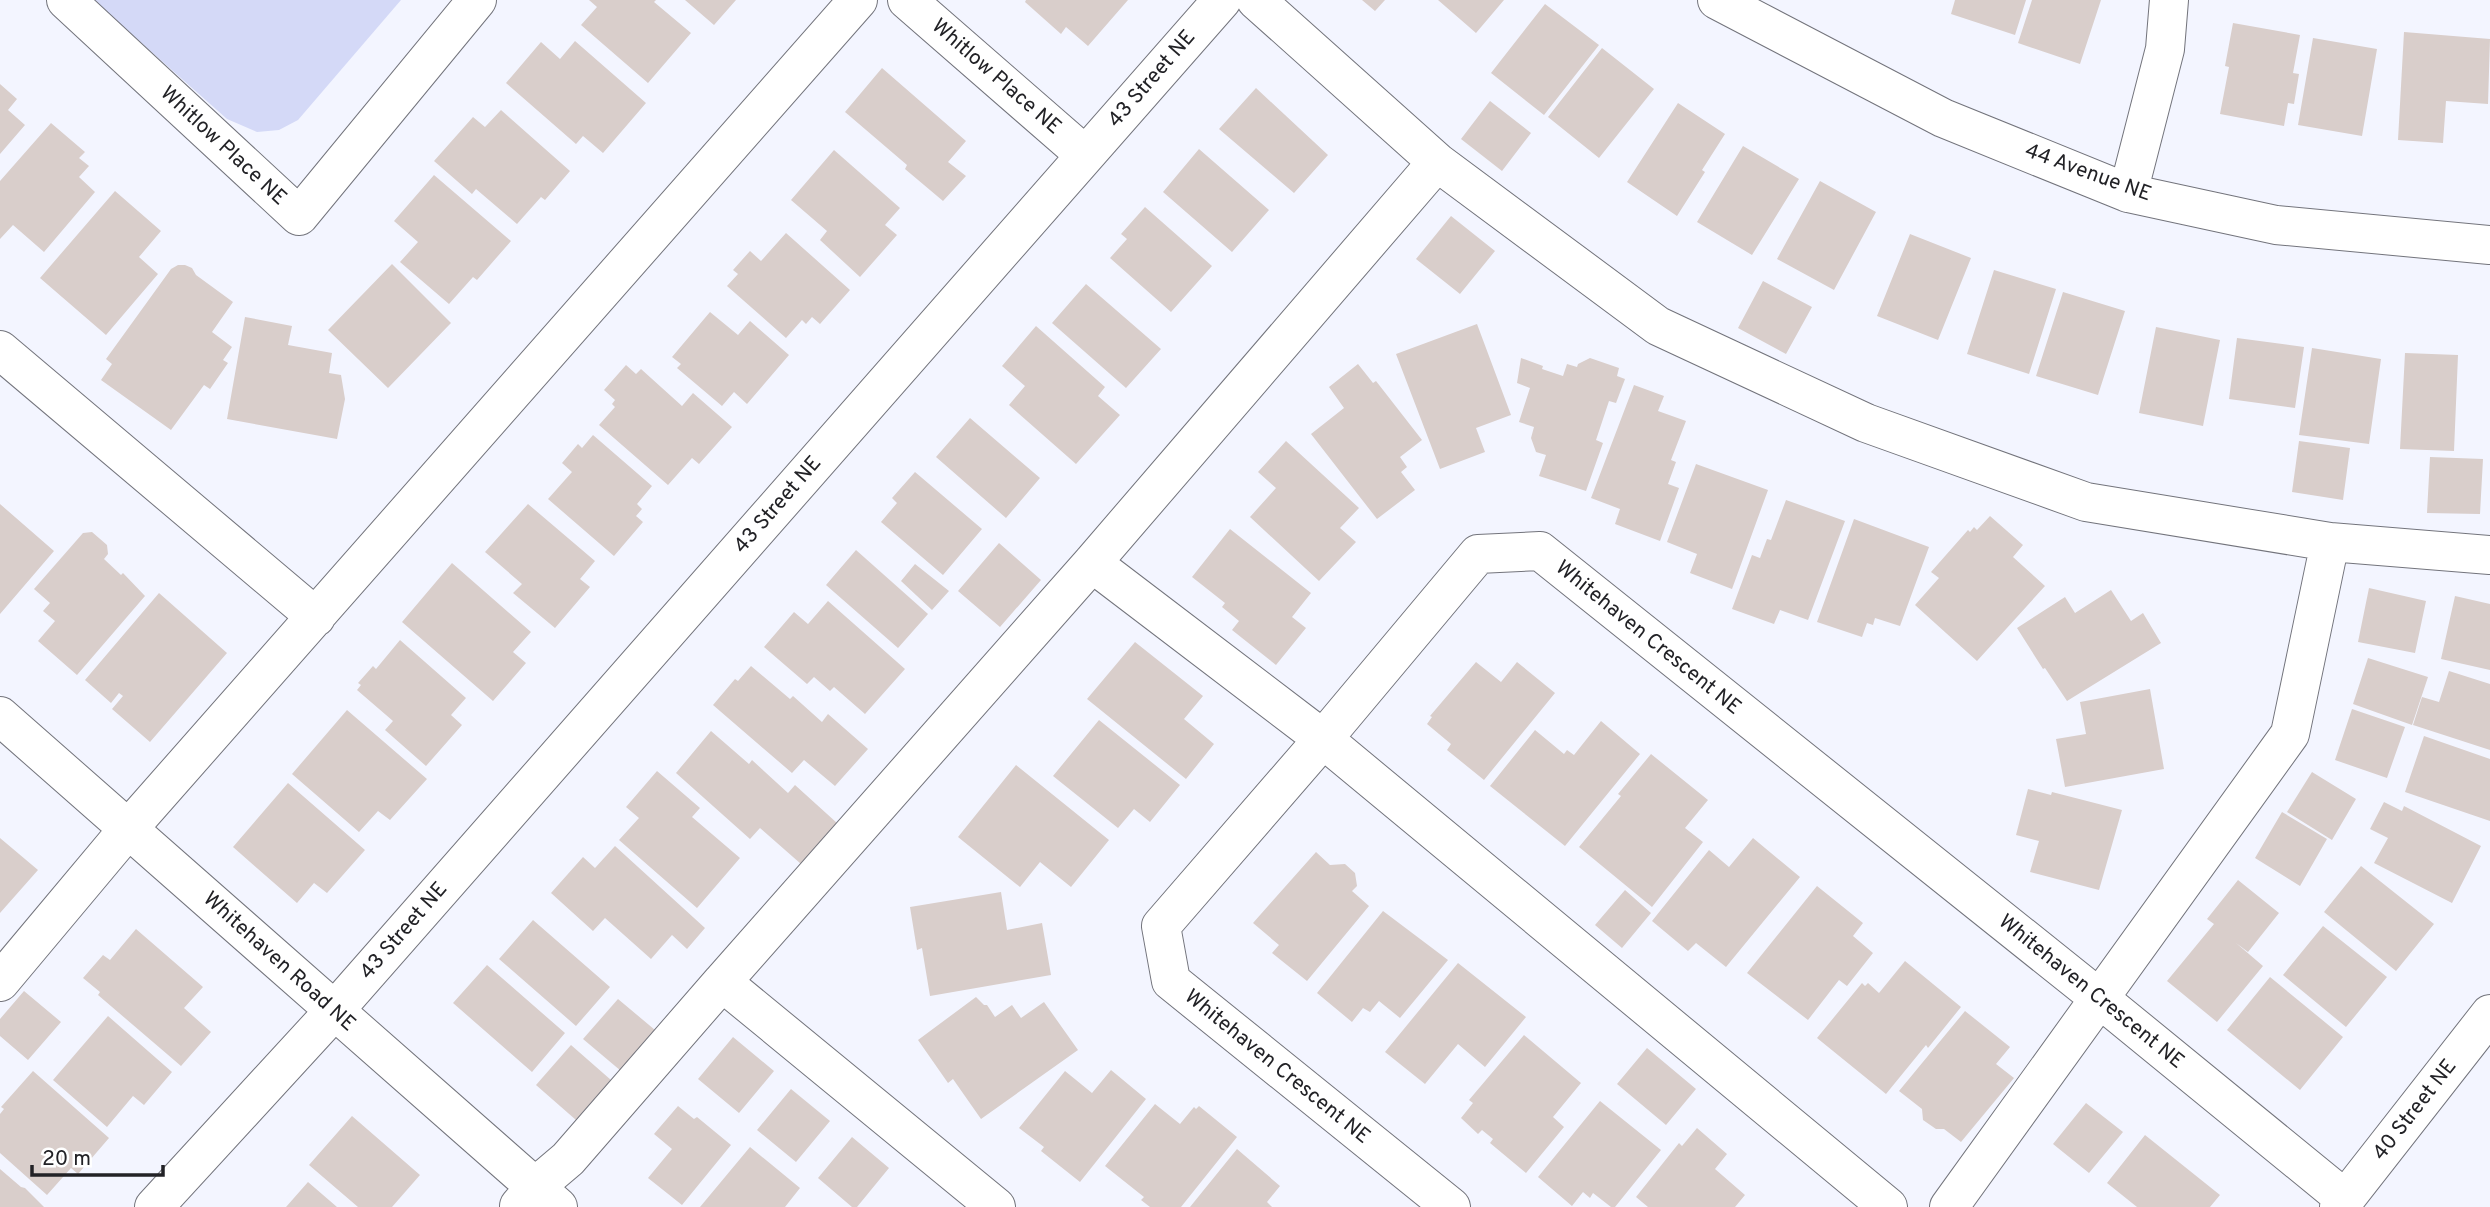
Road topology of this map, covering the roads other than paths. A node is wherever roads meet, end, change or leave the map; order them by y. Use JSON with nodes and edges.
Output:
{"nodes":[{"id":1,"x":66,"y":0,"type":"edge"},
{"id":2,"x":477,"y":0,"type":"edge"},
{"id":3,"x":858,"y":0,"type":"edge"},
{"id":4,"x":907,"y":0,"type":"edge"},
{"id":5,"x":1222,"y":0,"type":"edge"},
{"id":6,"x":1256,"y":0,"type":"edge"},
{"id":7,"x":1717,"y":0,"type":"edge"},
{"id":8,"x":2169,"y":0,"type":"edge"},
{"id":9,"x":1086,"y":155,"type":"junction"},
{"id":10,"x":1437,"y":162,"type":"junction"},
{"id":11,"x":2128,"y":192,"type":"junction"},
{"id":12,"x":2490,"y":245,"type":"edge"},
{"id":13,"x":0,"y":350,"type":"edge"},
{"id":14,"x":2330,"y":542,"type":"junction"},
{"id":15,"x":2490,"y":555,"type":"edge"},
{"id":16,"x":1092,"y":563,"type":"junction"},
{"id":17,"x":316,"y":617,"type":"junction"},
{"id":18,"x":0,"y":716,"type":"edge"},
{"id":19,"x":1323,"y":739,"type":"junction"},
{"id":20,"x":129,"y":828,"type":"junction"},
{"id":21,"x":0,"y":982,"type":"edge"},
{"id":22,"x":722,"y":982,"type":"junction"},
{"id":23,"x":2099,"y":998,"type":"junction"},
{"id":24,"x":334,"y":1010,"type":"junction"},
{"id":25,"x":2490,"y":1014,"type":"edge"},
{"id":26,"x":537,"y":1200,"type":"edge"},
{"id":27,"x":2342,"y":1203,"type":"edge"},
{"id":28,"x":154,"y":1207,"type":"edge"},
{"id":29,"x":996,"y":1207,"type":"edge"},
{"id":30,"x":1451,"y":1207,"type":"edge"},
{"id":31,"x":1888,"y":1207,"type":"edge"},
{"id":32,"x":1949,"y":1207,"type":"edge"}],
"edges":[{"from":1,"to":2,"type":"street","name":"Whitlow Place NE"},
{"from":3,"to":17,"type":"street"},
{"from":4,"to":9,"type":"street","name":"Whitlow Place NE"},
{"from":5,"to":9,"type":"street","name":"43 Street NE"},
{"from":6,"to":10,"type":"street"},
{"from":7,"to":11,"type":"street","name":"44 Avenue NE"},
{"from":8,"to":11,"type":"street"},
{"from":9,"to":24,"type":"street","name":"43 Street NE"},
{"from":10,"to":14,"type":"street"},
{"from":10,"to":16,"type":"street"},
{"from":11,"to":12,"type":"street","name":"44 Avenue NE"},
{"from":13,"to":17,"type":"street"},
{"from":14,"to":15,"type":"street"},
{"from":14,"to":23,"type":"street"},
{"from":16,"to":19,"type":"street"},
{"from":16,"to":22,"type":"street"},
{"from":17,"to":20,"type":"street"},
{"from":18,"to":20,"type":"street","name":"Whitehaven Road NE"},
{"from":19,"to":23,"type":"street","name":"Whitehaven Crescent NE"},
{"from":19,"to":30,"type":"street","name":"Whitehaven Crescent NE"},
{"from":19,"to":31,"type":"street"},
{"from":20,"to":21,"type":"street"},
{"from":20,"to":24,"type":"street","name":"Whitehaven Road NE"},
{"from":22,"to":26,"type":"street"},
{"from":22,"to":29,"type":"street"},
{"from":23,"to":27,"type":"street","name":"Whitehaven Crescent NE"},
{"from":23,"to":32,"type":"street"},
{"from":24,"to":26,"type":"street","name":"Whitehaven Road NE"},
{"from":24,"to":28,"type":"street","name":"43 Street NE"},
{"from":25,"to":27,"type":"street","name":"40 Street NE"}]}
